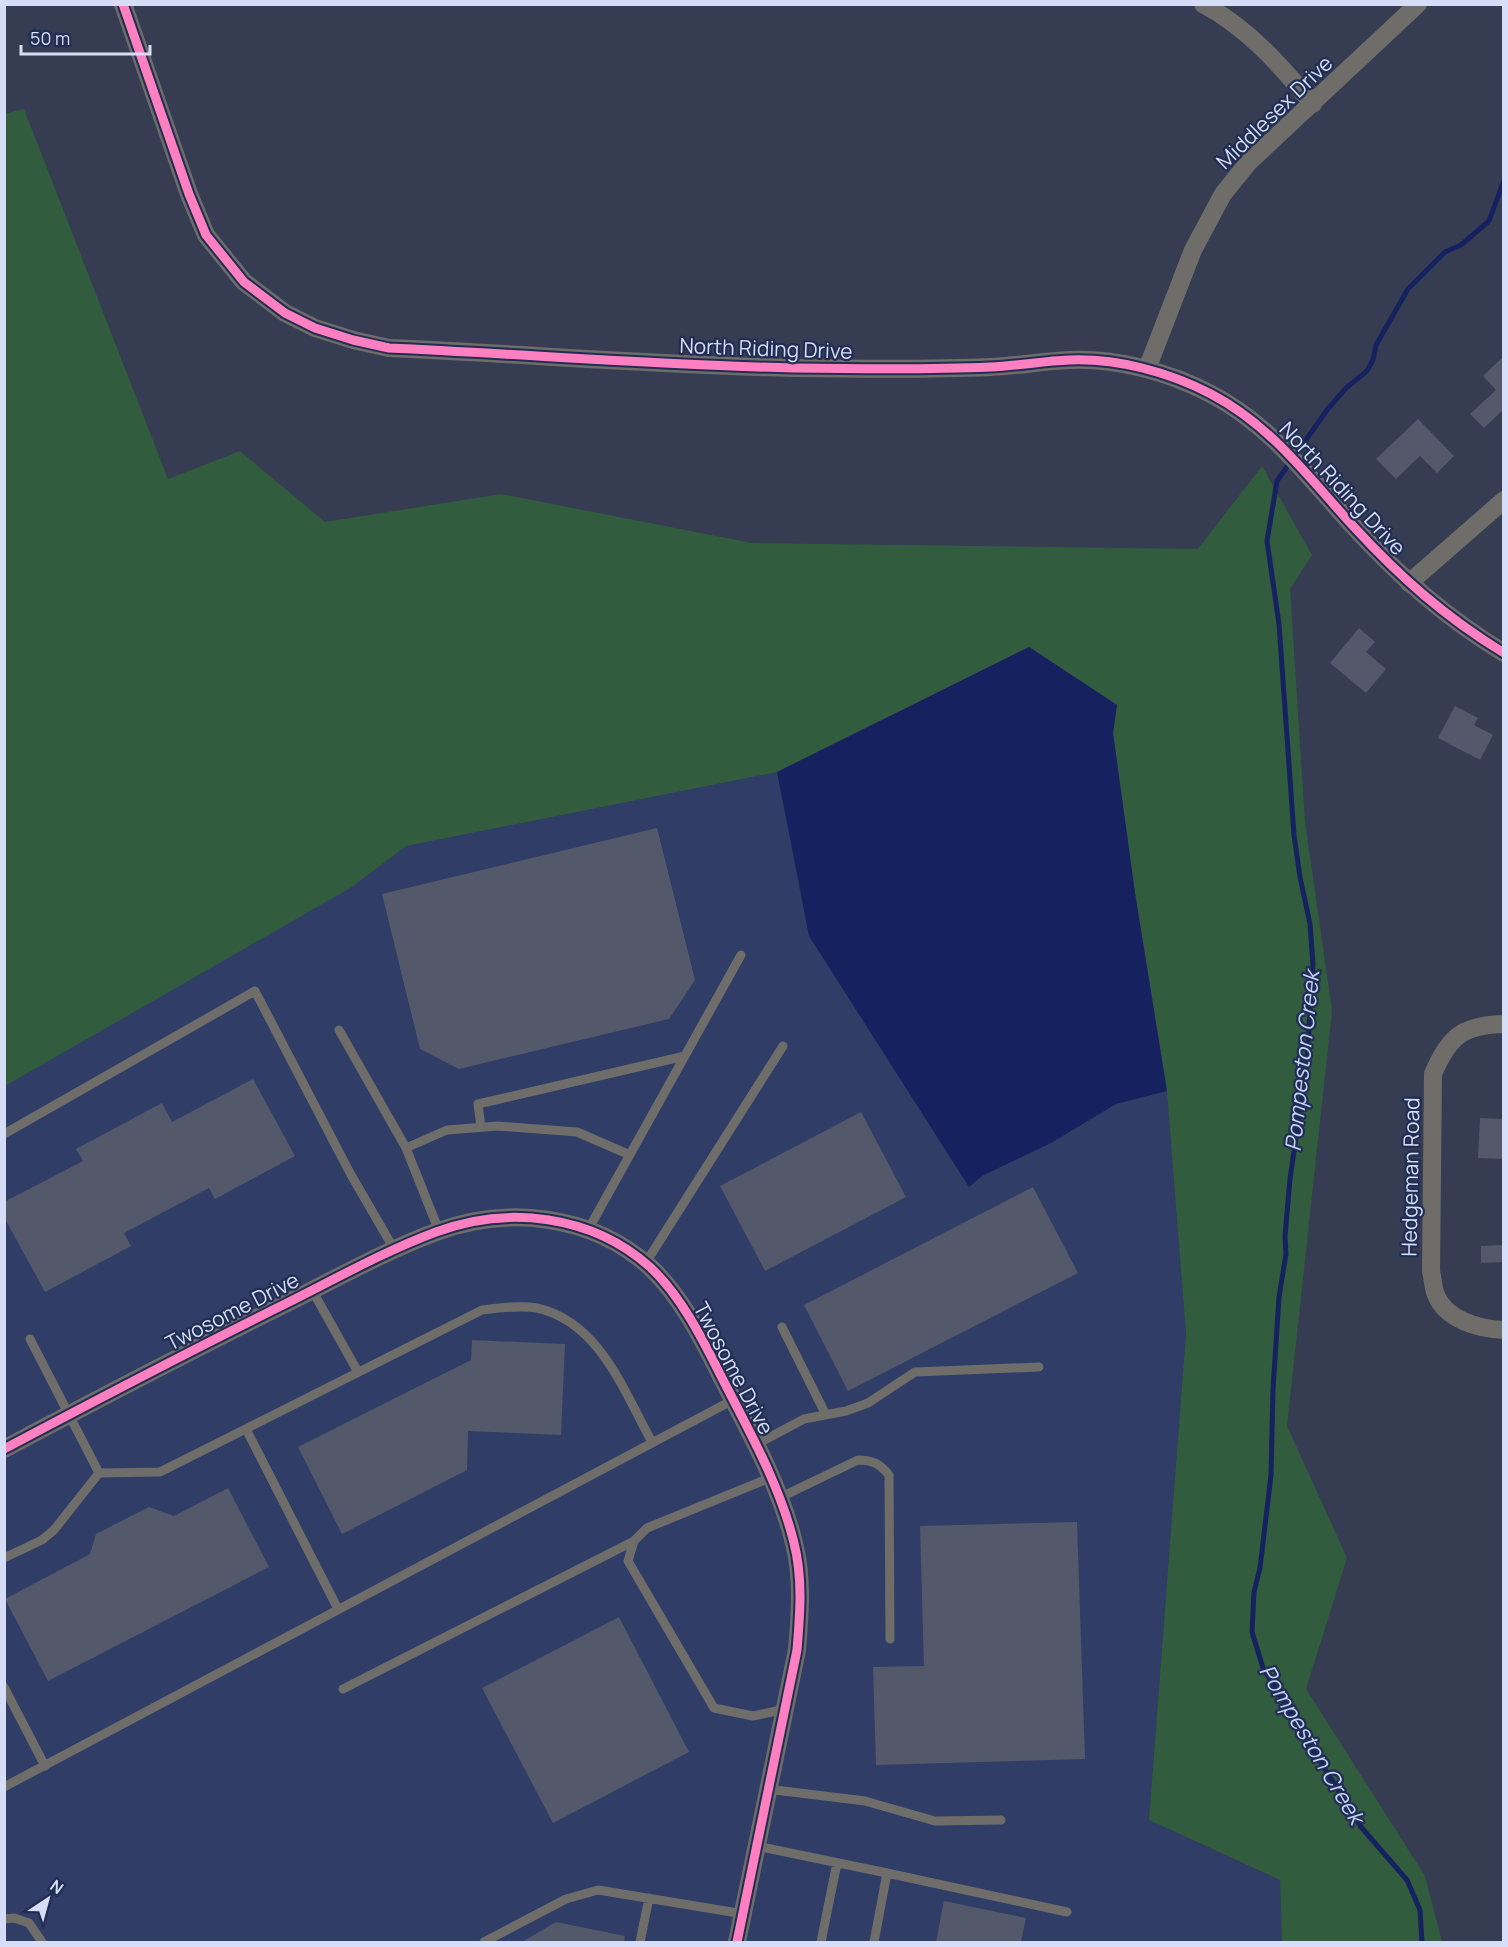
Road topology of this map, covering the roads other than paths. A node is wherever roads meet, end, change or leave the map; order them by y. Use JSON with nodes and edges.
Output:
{"nodes":[{"id":1,"x":123,"y":4,"type":"edge"},
{"id":2,"x":1203,"y":4,"type":"edge"},
{"id":3,"x":1418,"y":4,"type":"edge"},
{"id":4,"x":1312,"y":104,"type":"junction"},
{"id":5,"x":1147,"y":369,"type":"junction"},
{"id":6,"x":1503,"y":500,"type":"edge"},
{"id":7,"x":1409,"y":584,"type":"junction"},
{"id":8,"x":1503,"y":653,"type":"edge"},
{"id":9,"x":741,"y":955,"type":"dead end"},
{"id":10,"x":1503,"y":1024,"type":"edge"},
{"id":11,"x":339,"y":1030,"type":"dead end"},
{"id":12,"x":783,"y":1046,"type":"dead end"},
{"id":13,"x":685,"y":1056,"type":"junction"},
{"id":14,"x":481,"y":1127,"type":"junction"},
{"id":15,"x":4,"y":1134,"type":"edge"},
{"id":16,"x":406,"y":1148,"type":"junction"},
{"id":17,"x":630,"y":1155,"type":"junction"},
{"id":18,"x":588,"y":1230,"type":"junction"},
{"id":19,"x":439,"y":1231,"type":"junction"},
{"id":20,"x":394,"y":1249,"type":"junction"},
{"id":21,"x":645,"y":1264,"type":"junction"},
{"id":22,"x":312,"y":1290,"type":"junction"},
{"id":23,"x":782,"y":1327,"type":"dead end"},
{"id":24,"x":1503,"y":1330,"type":"edge"},
{"id":25,"x":30,"y":1339,"type":"dead end"},
{"id":26,"x":1040,"y":1367,"type":"dead end"},
{"id":27,"x":358,"y":1372,"type":"junction"},
{"id":28,"x":733,"y":1400,"type":"junction"},
{"id":29,"x":70,"y":1415,"type":"junction"},
{"id":30,"x":826,"y":1415,"type":"junction"},
{"id":31,"x":246,"y":1429,"type":"junction"},
{"id":32,"x":652,"y":1442,"type":"junction"},
{"id":33,"x":755,"y":1444,"type":"junction"},
{"id":34,"x":4,"y":1449,"type":"edge"},
{"id":35,"x":99,"y":1473,"type":"junction"},
{"id":36,"x":770,"y":1478,"type":"junction"},
{"id":37,"x":778,"y":1498,"type":"junction"},
{"id":38,"x":634,"y":1541,"type":"junction"},
{"id":39,"x":4,"y":1558,"type":"edge"},
{"id":40,"x":338,"y":1610,"type":"junction"},
{"id":41,"x":890,"y":1640,"type":"dead end"},
{"id":42,"x":4,"y":1687,"type":"edge"},
{"id":43,"x":343,"y":1689,"type":"dead end"},
{"id":44,"x":786,"y":1709,"type":"junction"},
{"id":45,"x":45,"y":1766,"type":"junction"},
{"id":46,"x":4,"y":1787,"type":"edge"},
{"id":47,"x":768,"y":1789,"type":"junction"},
{"id":48,"x":1001,"y":1820,"type":"dead end"},
{"id":49,"x":757,"y":1846,"type":"junction"},
{"id":50,"x":837,"y":1863,"type":"junction"},
{"id":51,"x":886,"y":1873,"type":"junction"},
{"id":52,"x":649,"y":1898,"type":"junction"},
{"id":53,"x":1068,"y":1912,"type":"dead end"},
{"id":54,"x":744,"y":1914,"type":"junction"},
{"id":55,"x":4,"y":1919,"type":"edge"},
{"id":56,"x":42,"y":1942,"type":"edge"},
{"id":57,"x":484,"y":1942,"type":"edge"},
{"id":58,"x":640,"y":1942,"type":"edge"},
{"id":59,"x":737,"y":1942,"type":"edge"},
{"id":60,"x":821,"y":1942,"type":"edge"},
{"id":61,"x":874,"y":1942,"type":"edge"}],
"edges":[{"from":1,"to":5,"type":"street","name":"North Riding Drive"},
{"from":2,"to":4,"type":"street"},
{"from":3,"to":4,"type":"street","name":"Middlesex Drive"},
{"from":4,"to":5,"type":"street","name":"Middlesex Drive"},
{"from":5,"to":7,"type":"street","name":"North Riding Drive"},
{"from":6,"to":7,"type":"street"},
{"from":7,"to":8,"type":"street","name":"North Riding Drive"},
{"from":9,"to":13,"type":"lane"},
{"from":10,"to":24,"type":"street","name":"Hedgeman Road"},
{"from":11,"to":16,"type":"lane"},
{"from":12,"to":21,"type":"lane"},
{"from":13,"to":14,"type":"lane"},
{"from":13,"to":17,"type":"lane"},
{"from":14,"to":16,"type":"lane"},
{"from":14,"to":17,"type":"lane"},
{"from":15,"to":20,"type":"lane"},
{"from":16,"to":19,"type":"lane"},
{"from":17,"to":18,"type":"lane"},
{"from":18,"to":19,"type":"street","name":"Twosome Drive"},
{"from":18,"to":21,"type":"street","name":"Twosome Drive"},
{"from":19,"to":20,"type":"street","name":"Twosome Drive"},
{"from":20,"to":22,"type":"street","name":"Twosome Drive"},
{"from":21,"to":28,"type":"street","name":"Twosome Drive"},
{"from":22,"to":27,"type":"lane"},
{"from":22,"to":29,"type":"street","name":"Twosome Drive"},
{"from":23,"to":30,"type":"lane"},
{"from":25,"to":29,"type":"lane"},
{"from":26,"to":30,"type":"lane"},
{"from":27,"to":31,"type":"lane"},
{"from":27,"to":32,"type":"lane"},
{"from":28,"to":32,"type":"lane"},
{"from":28,"to":33,"type":"street","name":"Twosome Drive"},
{"from":29,"to":34,"type":"street","name":"Twosome Drive"},
{"from":29,"to":35,"type":"lane"},
{"from":30,"to":33,"type":"lane"},
{"from":31,"to":35,"type":"lane"},
{"from":31,"to":40,"type":"lane"},
{"from":32,"to":40,"type":"lane"},
{"from":33,"to":36,"type":"street","name":"Twosome Drive"},
{"from":35,"to":39,"type":"lane"},
{"from":36,"to":37,"type":"street","name":"Twosome Drive"},
{"from":36,"to":38,"type":"lane"},
{"from":37,"to":41,"type":"lane"},
{"from":37,"to":44,"type":"street","name":"Twosome Drive"},
{"from":38,"to":43,"type":"lane"},
{"from":38,"to":44,"type":"lane"},
{"from":40,"to":45,"type":"lane"},
{"from":42,"to":45,"type":"lane"},
{"from":44,"to":47,"type":"street","name":"Twosome Drive"},
{"from":45,"to":46,"type":"lane"},
{"from":47,"to":48,"type":"lane"},
{"from":47,"to":49,"type":"street","name":"Twosome Drive"},
{"from":49,"to":50,"type":"lane"},
{"from":49,"to":54,"type":"street","name":"Twosome Drive"},
{"from":50,"to":51,"type":"lane"},
{"from":50,"to":60,"type":"lane"},
{"from":51,"to":53,"type":"lane"},
{"from":51,"to":61,"type":"lane"},
{"from":52,"to":54,"type":"lane"},
{"from":52,"to":57,"type":"lane"},
{"from":52,"to":58,"type":"lane"},
{"from":54,"to":59,"type":"street","name":"Twosome Drive"},
{"from":55,"to":56,"type":"lane"}]}
